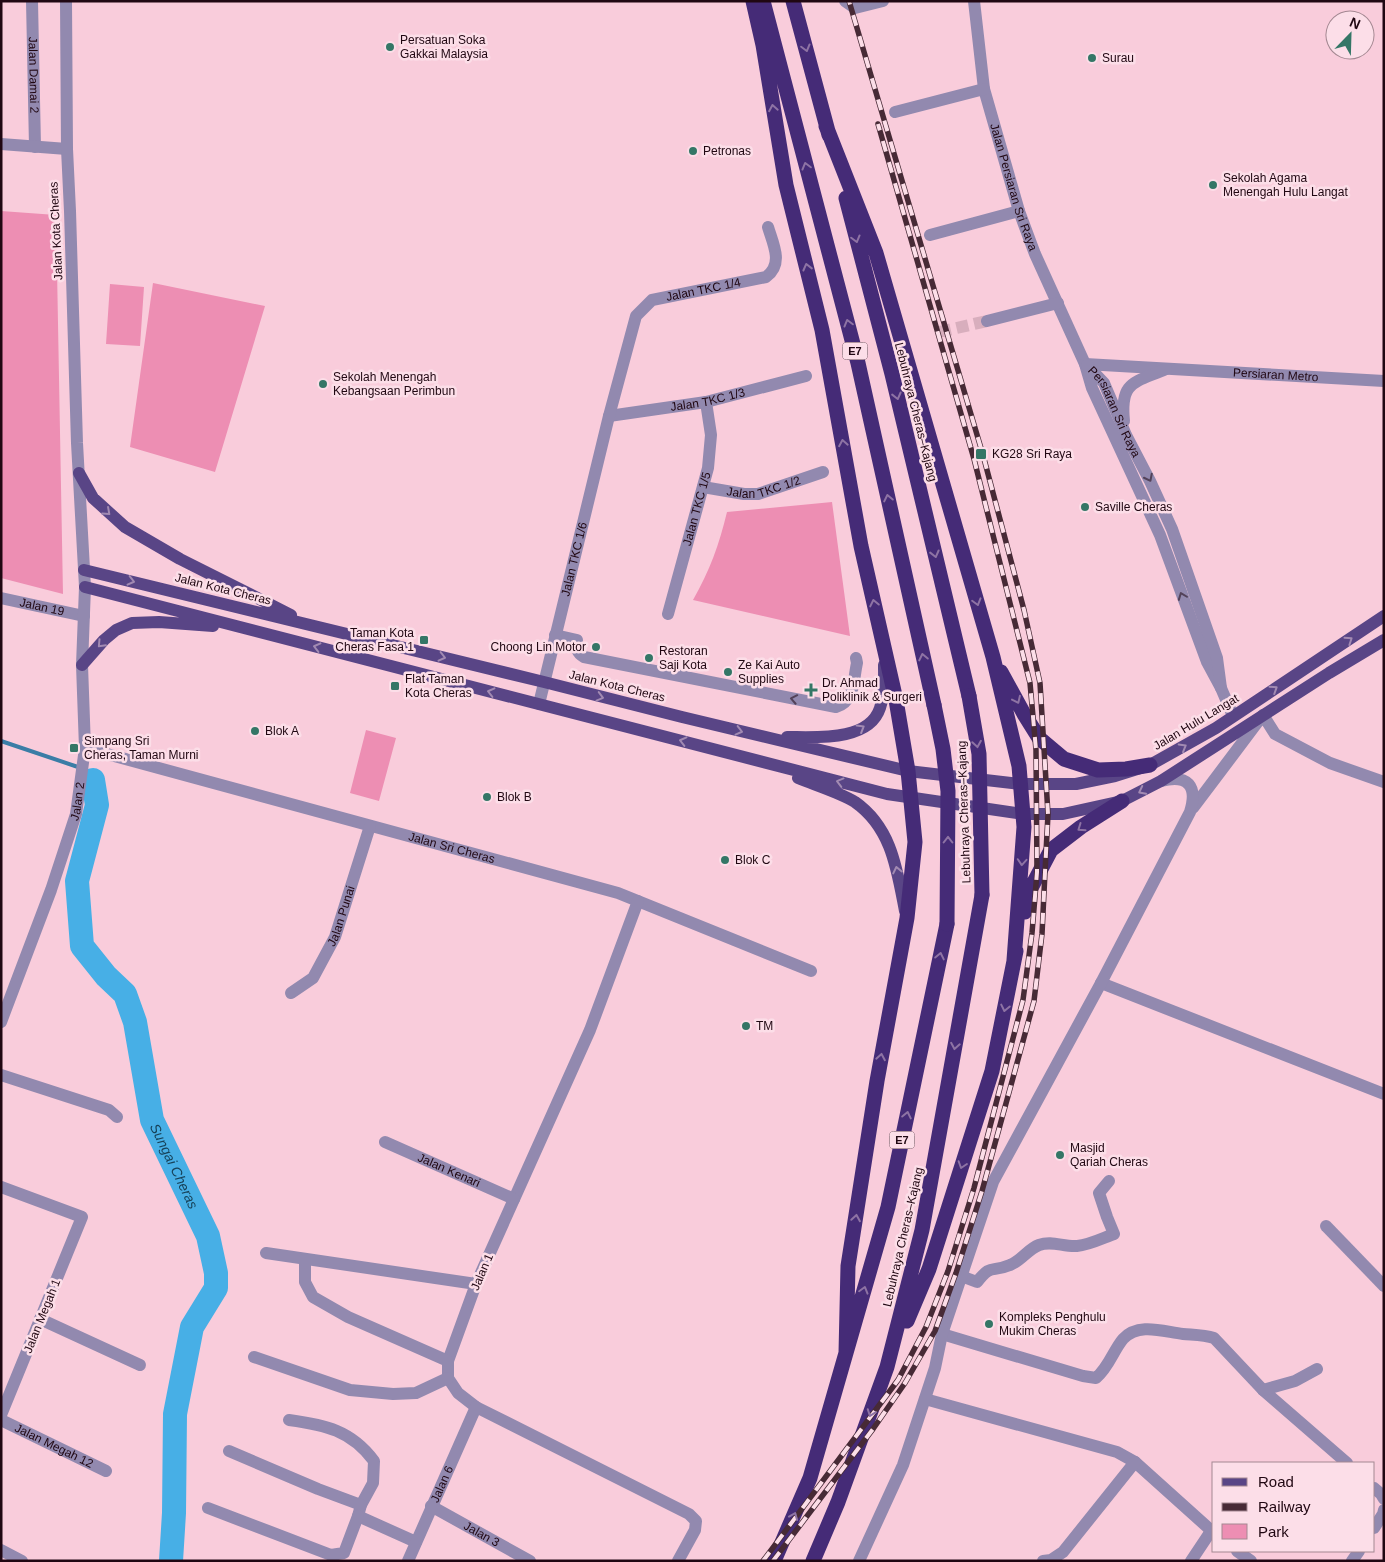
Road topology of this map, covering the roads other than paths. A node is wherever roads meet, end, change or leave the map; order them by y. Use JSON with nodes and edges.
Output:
{"nodes":[{"id":1,"x":32,"y":1,"type":"edge"},
{"id":2,"x":66,"y":1,"type":"edge"},
{"id":3,"x":753,"y":1,"type":"edge"},
{"id":4,"x":763,"y":1,"type":"edge"},
{"id":5,"x":793,"y":1,"type":"edge"},
{"id":6,"x":845,"y":1,"type":"edge"},
{"id":7,"x":883,"y":1,"type":"edge"},
{"id":8,"x":974,"y":1,"type":"edge"},
{"id":9,"x":984,"y":89,"type":"junction"},
{"id":10,"x":895,"y":112,"type":"dead end"},
{"id":11,"x":826,"y":126,"type":"junction"},
{"id":12,"x":1,"y":144,"type":"edge"},
{"id":13,"x":35,"y":147,"type":"junction"},
{"id":14,"x":67,"y":149,"type":"junction"},
{"id":15,"x":1019,"y":211,"type":"junction"},
{"id":16,"x":768,"y":227,"type":"dead end"},
{"id":17,"x":930,"y":234,"type":"dead end"},
{"id":18,"x":1058,"y":304,"type":"junction"},
{"id":19,"x":987,"y":321,"type":"tunnel mouth"},
{"id":20,"x":1085,"y":364,"type":"junction"},
{"id":21,"x":1169,"y":368,"type":"junction"},
{"id":22,"x":806,"y":376,"type":"dead end"},
{"id":23,"x":1384,"y":381,"type":"edge"},
{"id":24,"x":706,"y":402,"type":"junction"},
{"id":25,"x":609,"y":416,"type":"junction"},
{"id":26,"x":1126,"y":435,"type":"junction"},
{"id":27,"x":823,"y":472,"type":"dead end"},
{"id":28,"x":79,"y":473,"type":"junction"},
{"id":29,"x":703,"y":487,"type":"junction"},
{"id":30,"x":84,"y":570,"type":"junction"},
{"id":31,"x":84,"y":587,"type":"junction"},
{"id":32,"x":1,"y":598,"type":"edge"},
{"id":33,"x":668,"y":614,"type":"dead end"},
{"id":34,"x":84,"y":616,"type":"junction"},
{"id":35,"x":1384,"y":616,"type":"edge"},
{"id":36,"x":308,"y":624,"type":"junction"},
{"id":37,"x":248,"y":629,"type":"junction"},
{"id":38,"x":555,"y":635,"type":"junction"},
{"id":39,"x":1384,"y":640,"type":"edge"},
{"id":40,"x":884,"y":650,"type":"junction"},
{"id":41,"x":993,"y":657,"type":"junction"},
{"id":42,"x":856,"y":658,"type":"dead end"},
{"id":43,"x":82,"y":665,"type":"junction"},
{"id":44,"x":544,"y":682,"type":"junction"},
{"id":45,"x":1221,"y":688,"type":"junction"},
{"id":46,"x":538,"y":704,"type":"junction"},
{"id":47,"x":1263,"y":715,"type":"junction"},
{"id":48,"x":1233,"y":716,"type":"junction"},
{"id":49,"x":762,"y":737,"type":"junction"},
{"id":50,"x":85,"y":748,"type":"junction"},
{"id":51,"x":758,"y":761,"type":"junction"},
{"id":52,"x":1150,"y":765,"type":"junction"},
{"id":53,"x":908,"y":771,"type":"junction"},
{"id":54,"x":1161,"y":781,"type":"junction"},
{"id":55,"x":1384,"y":782,"type":"edge"},
{"id":56,"x":1020,"y":784,"type":"junction"},
{"id":57,"x":911,"y":798,"type":"junction"},
{"id":58,"x":1122,"y":801,"type":"junction"},
{"id":59,"x":1190,"y":812,"type":"junction"},
{"id":60,"x":1023,"y":814,"type":"junction"},
{"id":61,"x":370,"y":826,"type":"junction"},
{"id":62,"x":638,"y":901,"type":"junction"},
{"id":63,"x":907,"y":918,"type":"junction"},
{"id":64,"x":1014,"y":960,"type":"junction"},
{"id":65,"x":811,"y":971,"type":"dead end"},
{"id":66,"x":1100,"y":984,"type":"junction"},
{"id":67,"x":291,"y":993,"type":"dead end"},
{"id":68,"x":4,"y":1006,"type":"edge"},
{"id":69,"x":1,"y":1022,"type":"edge"},
{"id":70,"x":1,"y":1075,"type":"edge"},
{"id":71,"x":1384,"y":1094,"type":"edge"},
{"id":72,"x":118,"y":1117,"type":"dead end"},
{"id":73,"x":385,"y":1142,"type":"dead end"},
{"id":74,"x":1109,"y":1181,"type":"dead end"},
{"id":75,"x":1,"y":1187,"type":"edge"},
{"id":76,"x":514,"y":1199,"type":"junction"},
{"id":77,"x":1326,"y":1226,"type":"dead end"},
{"id":78,"x":266,"y":1253,"type":"dead end"},
{"id":79,"x":305,"y":1259,"type":"junction"},
{"id":80,"x":961,"y":1276,"type":"junction"},
{"id":81,"x":1382,"y":1282,"type":"edge"},
{"id":82,"x":476,"y":1284,"type":"junction"},
{"id":83,"x":40,"y":1319,"type":"junction"},
{"id":84,"x":942,"y":1334,"type":"junction"},
{"id":85,"x":846,"y":1354,"type":"junction"},
{"id":86,"x":254,"y":1357,"type":"dead end"},
{"id":87,"x":448,"y":1361,"type":"junction"},
{"id":88,"x":140,"y":1365,"type":"dead end"},
{"id":89,"x":887,"y":1367,"type":"junction"},
{"id":90,"x":1316,"y":1369,"type":"dead end"},
{"id":91,"x":448,"y":1378,"type":"junction"},
{"id":92,"x":1263,"y":1390,"type":"junction"},
{"id":93,"x":925,"y":1399,"type":"junction"},
{"id":94,"x":476,"y":1407,"type":"junction"},
{"id":95,"x":1,"y":1415,"type":"edge"},
{"id":96,"x":1,"y":1420,"type":"edge"},
{"id":97,"x":289,"y":1420,"type":"dead end"},
{"id":98,"x":228,"y":1451,"type":"dead end"},
{"id":99,"x":1135,"y":1462,"type":"junction"},
{"id":100,"x":1346,"y":1462,"type":"edge"},
{"id":101,"x":106,"y":1471,"type":"dead end"},
{"id":102,"x":1375,"y":1489,"type":"edge"},
{"id":103,"x":1384,"y":1499,"type":"edge"},
{"id":104,"x":431,"y":1506,"type":"junction"},
{"id":105,"x":208,"y":1508,"type":"dead end"},
{"id":106,"x":1384,"y":1510,"type":"edge"},
{"id":107,"x":360,"y":1511,"type":"junction"},
{"id":108,"x":1375,"y":1526,"type":"edge"},
{"id":109,"x":1212,"y":1532,"type":"edge"},
{"id":110,"x":416,"y":1542,"type":"junction"},
{"id":111,"x":1,"y":1550,"type":"edge"},
{"id":112,"x":1238,"y":1552,"type":"edge"},
{"id":113,"x":22,"y":1561,"type":"edge"},
{"id":114,"x":408,"y":1561,"type":"edge"},
{"id":115,"x":530,"y":1561,"type":"edge"},
{"id":116,"x":678,"y":1561,"type":"edge"},
{"id":117,"x":774,"y":1561,"type":"edge"},
{"id":118,"x":813,"y":1561,"type":"edge"},
{"id":119,"x":859,"y":1561,"type":"edge"},
{"id":120,"x":1043,"y":1561,"type":"edge"},
{"id":121,"x":1191,"y":1561,"type":"edge"},
{"id":122,"x":1251,"y":1561,"type":"edge"}],
"edges":[{"from":1,"to":13,"type":"street","name":"Jalan Damai 2"},
{"from":2,"to":14,"type":"street","name":"Jalan Kota Cheras"},
{"from":40,"to":3,"type":"highway","one_way":true},
{"from":85,"to":4,"type":"highway","name":"Lebuhraya Cheras–Kajang","number":"E7","one_way":true,"bridge":true},
{"from":5,"to":11,"type":"highway","name":"Lebuhraya Cheras–Kajang","number":"E7","one_way":true},
{"from":6,"to":7,"type":"street"},
{"from":8,"to":9,"type":"street","name":"Jalan Persiaran Sri Raya"},
{"from":9,"to":10,"type":"street"},
{"from":9,"to":15,"type":"street","name":"Jalan Persiaran Sri Raya"},
{"from":11,"to":41,"type":"highway","one_way":true},
{"from":11,"to":89,"type":"highway","name":"Lebuhraya Cheras–Kajang","number":"E7","one_way":true,"bridge":true},
{"from":12,"to":13,"type":"street"},
{"from":13,"to":14,"type":"street"},
{"from":14,"to":28,"type":"street","name":"Jalan Kota Cheras"},
{"from":15,"to":17,"type":"street"},
{"from":15,"to":18,"type":"street","name":"Jalan Persiaran Sri Raya"},
{"from":16,"to":25,"type":"street","name":"Jalan TKC 1/4"},
{"from":18,"to":19,"type":"street"},
{"from":18,"to":20,"type":"street","name":"Jalan Persiaran Sri Raya"},
{"from":20,"to":21,"type":"street","name":"Persiaran Metro"},
{"from":20,"to":26,"type":"street","name":"Persiaran Sri Raya"},
{"from":45,"to":20,"type":"street","name":"Persiaran Sri Raya","one_way":true},
{"from":21,"to":23,"type":"street","name":"Persiaran Metro"},
{"from":21,"to":26,"type":"street","name":"Persiaran Metro"},
{"from":22,"to":24,"type":"street","name":"Jalan TKC 1/3"},
{"from":24,"to":25,"type":"street","name":"Jalan TKC 1/3"},
{"from":24,"to":29,"type":"street","name":"Jalan TKC 1/5"},
{"from":25,"to":38,"type":"street","name":"Jalan TKC 1/6"},
{"from":26,"to":45,"type":"street","name":"Persiaran Sri Raya","one_way":true},
{"from":27,"to":29,"type":"street","name":"Jalan TKC 1/2"},
{"from":28,"to":30,"type":"street","name":"Jalan Kota Cheras"},
{"from":28,"to":36,"type":"main road","one_way":true},
{"from":29,"to":33,"type":"street","name":"Jalan TKC 1/5"},
{"from":30,"to":31,"type":"street","name":"Jalan 2"},
{"from":30,"to":36,"type":"main road","name":"Jalan Kota Cheras","one_way":true},
{"from":31,"to":34,"type":"street","name":"Jalan 2"},
{"from":31,"to":37,"type":"main road"},
{"from":32,"to":34,"type":"street","name":"Jalan 19"},
{"from":34,"to":43,"type":"street","name":"Jalan 2"},
{"from":48,"to":35,"type":"main road","name":"Jalan Hulu Langat","one_way":true},
{"from":36,"to":44,"type":"main road","name":"Jalan Kota Cheras","one_way":true},
{"from":37,"to":43,"type":"main road","one_way":true},
{"from":46,"to":37,"type":"main road","one_way":true},
{"from":42,"to":38,"type":"street","one_way":true},
{"from":38,"to":44,"type":"street","name":"Jalan TKC 1/6"},
{"from":39,"to":47,"type":"main road"},
{"from":49,"to":40,"type":"main road","one_way":true},
{"from":40,"to":53,"type":"highway"},
{"from":41,"to":52,"type":"highway","one_way":true},
{"from":41,"to":56,"type":"highway"},
{"from":43,"to":50,"type":"street","name":"Jalan 2"},
{"from":44,"to":46,"type":"street","name":"Jalan TKC 1/6"},
{"from":44,"to":49,"type":"main road","name":"Jalan Kota Cheras","one_way":true},
{"from":45,"to":48,"type":"street","name":"Persiaran Sri Raya"},
{"from":51,"to":46,"type":"main road","one_way":true},
{"from":47,"to":54,"type":"main road"},
{"from":47,"to":55,"type":"street"},
{"from":47,"to":59,"type":"street"},
{"from":52,"to":48,"type":"main road","name":"Jalan Hulu Langat","one_way":true},
{"from":49,"to":53,"type":"main road","name":"Jalan Kota Cheras"},
{"from":50,"to":61,"type":"street","name":"Jalan Sri Cheras"},
{"from":50,"to":68,"type":"street","name":"Jalan 2"},
{"from":57,"to":51,"type":"main road","one_way":true},
{"from":63,"to":51,"type":"main road","one_way":true},
{"from":52,"to":56,"type":"main road","name":"Jalan Hulu Langat"},
{"from":53,"to":56,"type":"main road","name":"Jalan Hulu Langat"},
{"from":53,"to":57,"type":"highway"},
{"from":54,"to":58,"type":"main road","one_way":true},
{"from":54,"to":59,"type":"street"},
{"from":56,"to":60,"type":"highway"},
{"from":57,"to":60,"type":"main road"},
{"from":57,"to":63,"type":"highway"},
{"from":58,"to":60,"type":"main road"},
{"from":58,"to":64,"type":"highway","one_way":true},
{"from":59,"to":66,"type":"street"},
{"from":60,"to":64,"type":"highway","one_way":true},
{"from":61,"to":62,"type":"street","name":"Jalan Sri Cheras"},
{"from":61,"to":67,"type":"street","name":"Jalan Punai"},
{"from":62,"to":65,"type":"street","name":"Jalan Sri Cheras"},
{"from":62,"to":76,"type":"street","name":"Jalan 1"},
{"from":85,"to":63,"type":"highway","one_way":true},
{"from":64,"to":89,"type":"highway","one_way":true},
{"from":66,"to":71,"type":"street"},
{"from":66,"to":80,"type":"street"},
{"from":68,"to":69,"type":"street","name":"Jalan 2"},
{"from":70,"to":72,"type":"street"},
{"from":73,"to":76,"type":"street","name":"Jalan Kenari"},
{"from":74,"to":80,"type":"street"},
{"from":75,"to":83,"type":"street","name":"Jalan Megah 1"},
{"from":76,"to":82,"type":"street","name":"Jalan 1"},
{"from":77,"to":81,"type":"street"},
{"from":78,"to":79,"type":"street"},
{"from":79,"to":82,"type":"street"},
{"from":79,"to":87,"type":"street"},
{"from":80,"to":84,"type":"street"},
{"from":82,"to":87,"type":"street","name":"Jalan 1"},
{"from":83,"to":88,"type":"street"},
{"from":83,"to":95,"type":"street","name":"Jalan Megah 1"},
{"from":84,"to":92,"type":"street"},
{"from":84,"to":93,"type":"street"},
{"from":117,"to":85,"type":"highway","name":"Lebuhraya Cheras–Kajang","number":"E7","one_way":true},
{"from":86,"to":91,"type":"street"},
{"from":87,"to":91,"type":"street","name":"Jalan 1"},
{"from":89,"to":118,"type":"highway","name":"Lebuhraya Cheras–Kajang","number":"E7","one_way":true},
{"from":90,"to":92,"type":"street"},
{"from":91,"to":94,"type":"street"},
{"from":92,"to":100,"type":"street"},
{"from":93,"to":99,"type":"street"},
{"from":93,"to":119,"type":"street"},
{"from":94,"to":104,"type":"street","name":"Jalan 6"},
{"from":94,"to":116,"type":"street"},
{"from":96,"to":101,"type":"street","name":"Jalan Megah 12"},
{"from":97,"to":107,"type":"street"},
{"from":98,"to":107,"type":"street"},
{"from":99,"to":109,"type":"street"},
{"from":99,"to":120,"type":"street"},
{"from":102,"to":103,"type":"street"},
{"from":104,"to":110,"type":"street","name":"Jalan 6"},
{"from":104,"to":115,"type":"street","name":"Jalan 3"},
{"from":105,"to":107,"type":"street"},
{"from":106,"to":108,"type":"street"},
{"from":107,"to":110,"type":"street"},
{"from":109,"to":121,"type":"street"},
{"from":110,"to":114,"type":"street","name":"Jalan 6"},
{"from":111,"to":113,"type":"street"},
{"from":112,"to":122,"type":"street"}]}
